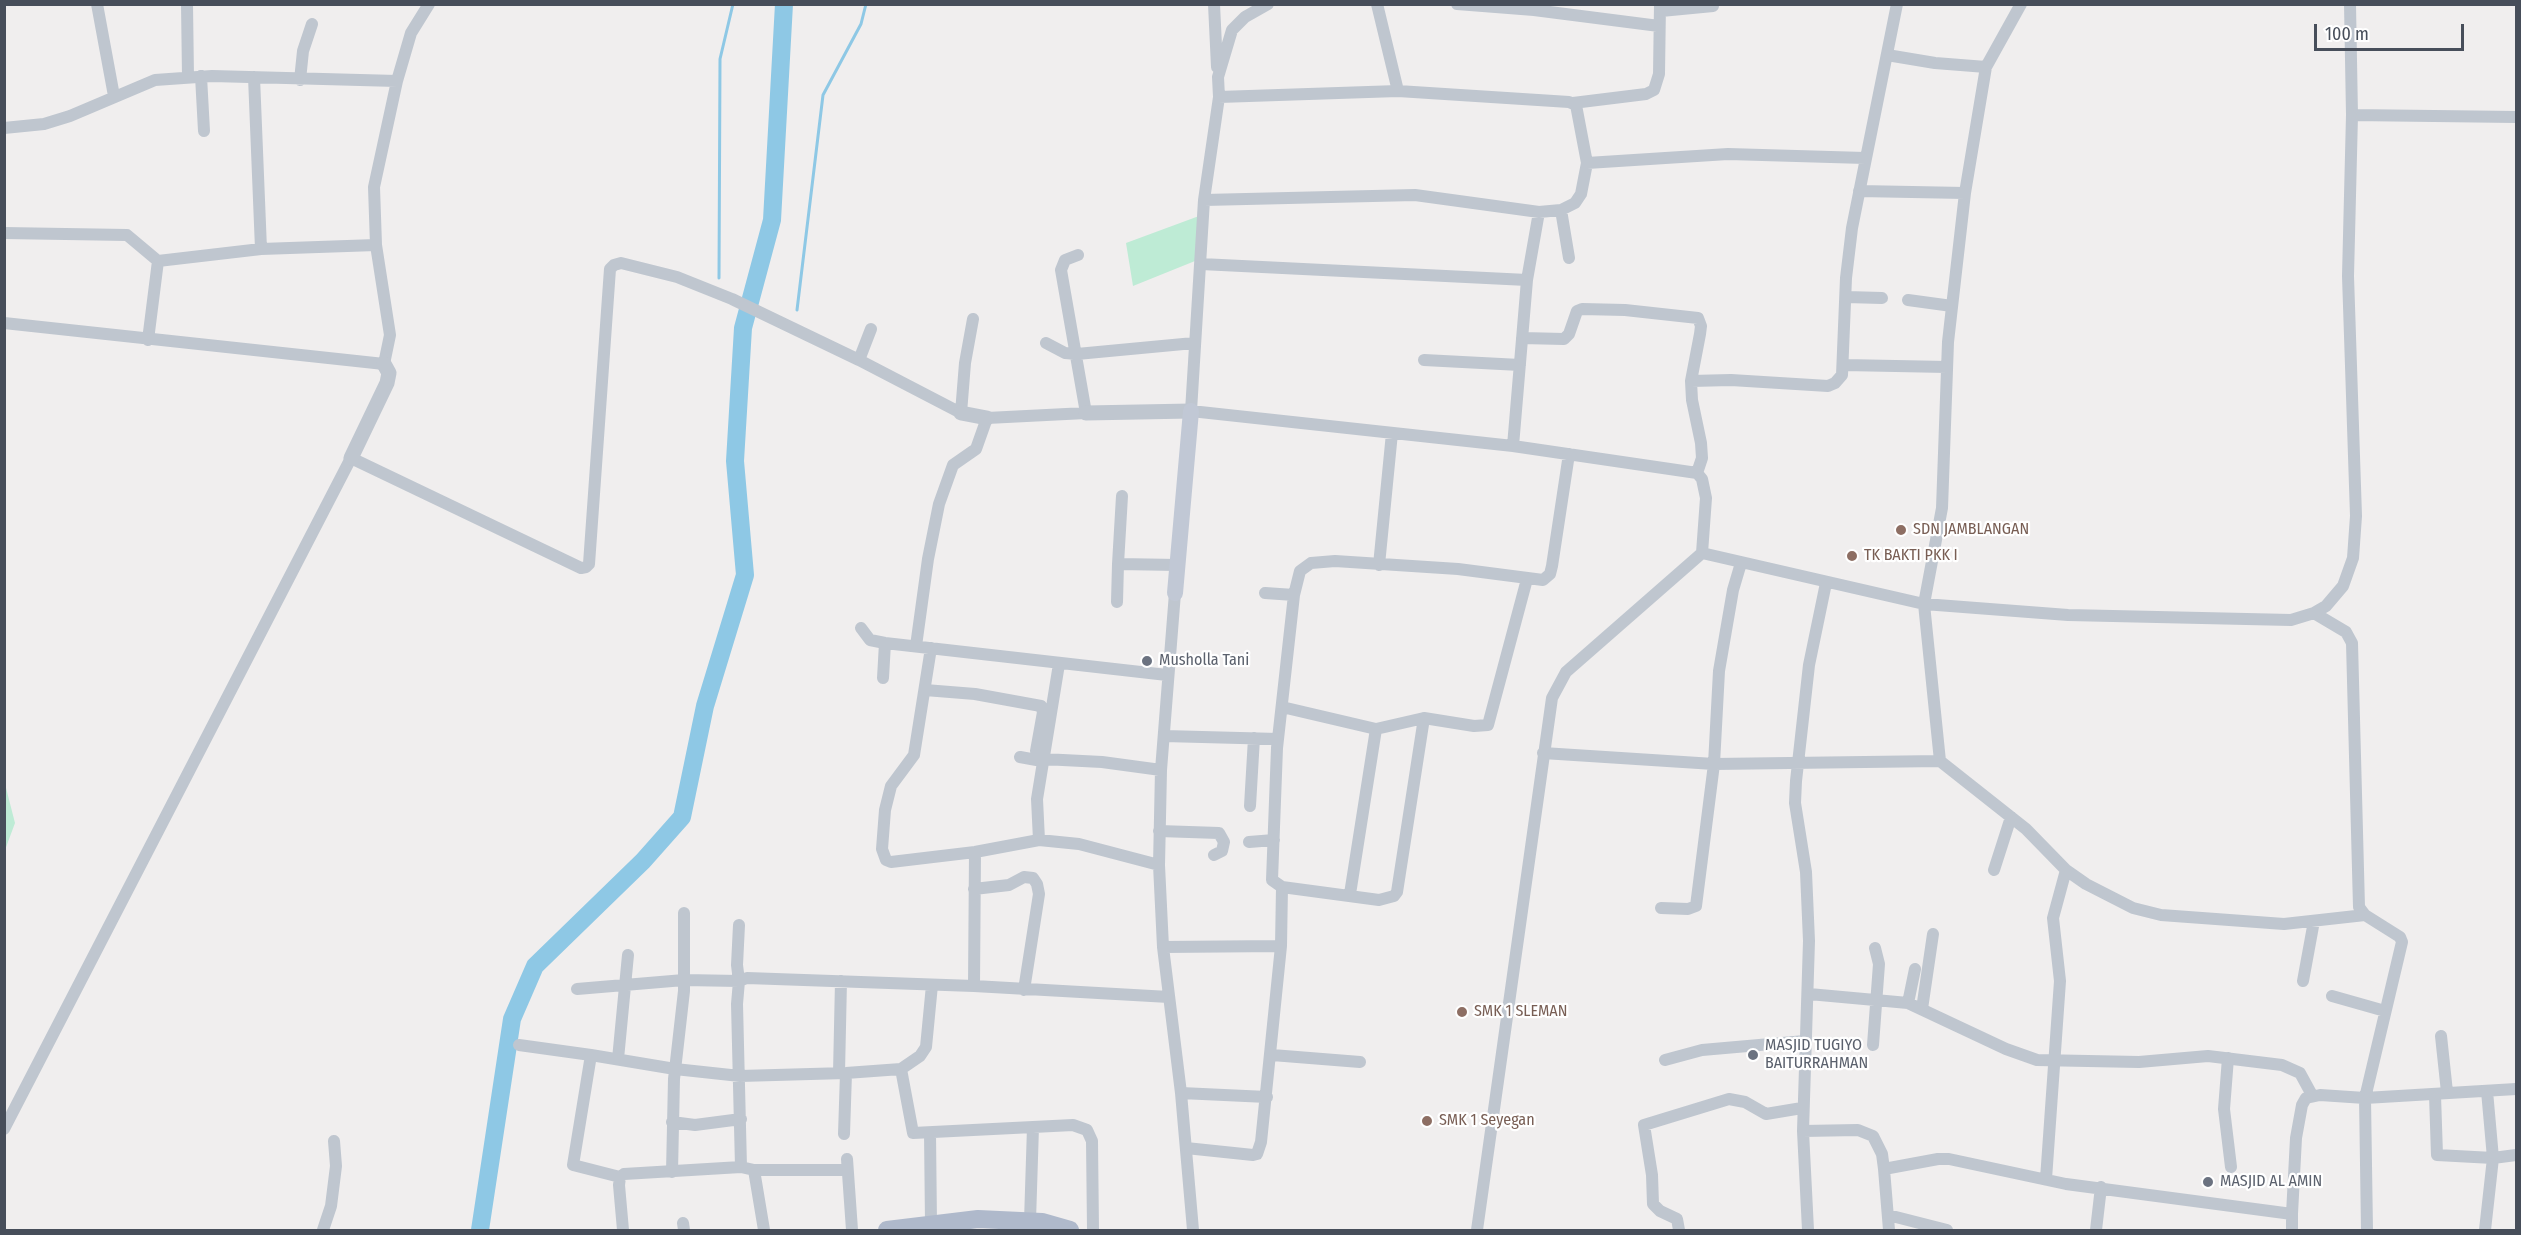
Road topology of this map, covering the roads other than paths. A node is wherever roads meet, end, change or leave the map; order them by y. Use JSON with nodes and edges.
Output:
{"nodes":[{"id":1,"x":97,"y":4,"type":"edge"},
{"id":2,"x":187,"y":4,"type":"edge"},
{"id":3,"x":429,"y":4,"type":"edge"},
{"id":4,"x":1214,"y":4,"type":"edge"},
{"id":5,"x":1268,"y":4,"type":"edge"},
{"id":6,"x":1377,"y":4,"type":"edge"},
{"id":7,"x":1457,"y":4,"type":"edge"},
{"id":8,"x":1897,"y":4,"type":"edge"},
{"id":9,"x":2021,"y":4,"type":"edge"},
{"id":10,"x":2350,"y":4,"type":"edge"},
{"id":11,"x":1713,"y":6,"type":"dead end"},
{"id":12,"x":1660,"y":8,"type":"edge"},
{"id":13,"x":312,"y":24,"type":"dead end"},
{"id":14,"x":1659,"y":26,"type":"junction"},
{"id":15,"x":1887,"y":55,"type":"junction"},
{"id":16,"x":1986,"y":67,"type":"junction"},
{"id":17,"x":194,"y":76,"type":"junction"},
{"id":18,"x":254,"y":77,"type":"junction"},
{"id":19,"x":1218,"y":77,"type":"junction"},
{"id":20,"x":300,"y":80,"type":"junction"},
{"id":21,"x":397,"y":81,"type":"junction"},
{"id":22,"x":1398,"y":91,"type":"junction"},
{"id":23,"x":114,"y":96,"type":"junction"},
{"id":24,"x":1219,"y":97,"type":"junction"},
{"id":25,"x":1573,"y":103,"type":"junction"},
{"id":26,"x":2352,"y":115,"type":"junction"},
{"id":27,"x":2517,"y":117,"type":"edge"},
{"id":28,"x":4,"y":128,"type":"edge"},
{"id":29,"x":204,"y":131,"type":"dead end"},
{"id":30,"x":1865,"y":158,"type":"junction"},
{"id":31,"x":1587,"y":163,"type":"junction"},
{"id":32,"x":1859,"y":191,"type":"junction"},
{"id":33,"x":1965,"y":193,"type":"junction"},
{"id":34,"x":1204,"y":200,"type":"junction"},
{"id":35,"x":1562,"y":210,"type":"junction"},
{"id":36,"x":1539,"y":212,"type":"junction"},
{"id":37,"x":4,"y":233,"type":"edge"},
{"id":38,"x":376,"y":245,"type":"junction"},
{"id":39,"x":261,"y":249,"type":"junction"},
{"id":40,"x":1078,"y":255,"type":"dead end"},
{"id":41,"x":1569,"y":258,"type":"dead end"},
{"id":42,"x":158,"y":261,"type":"junction"},
{"id":43,"x":1201,"y":264,"type":"junction"},
{"id":44,"x":1527,"y":280,"type":"junction"},
{"id":45,"x":1846,"y":297,"type":"junction"},
{"id":46,"x":1882,"y":298,"type":"dead end"},
{"id":47,"x":1908,"y":300,"type":"dead end"},
{"id":48,"x":1952,"y":306,"type":"junction"},
{"id":49,"x":973,"y":319,"type":"dead end"},
{"id":50,"x":4,"y":323,"type":"edge"},
{"id":51,"x":871,"y":329,"type":"dead end"},
{"id":52,"x":1522,"y":338,"type":"junction"},
{"id":53,"x":148,"y":340,"type":"junction"},
{"id":54,"x":1046,"y":343,"type":"dead end"},
{"id":55,"x":1194,"y":343,"type":"junction"},
{"id":56,"x":1077,"y":354,"type":"junction"},
{"id":57,"x":859,"y":360,"type":"junction"},
{"id":58,"x":1424,"y":360,"type":"dead end"},
{"id":59,"x":384,"y":364,"type":"junction"},
{"id":60,"x":1520,"y":365,"type":"junction"},
{"id":61,"x":1844,"y":365,"type":"junction"},
{"id":62,"x":1947,"y":367,"type":"junction"},
{"id":63,"x":1691,"y":381,"type":"junction"},
{"id":64,"x":1191,"y":411,"type":"junction"},
{"id":65,"x":1086,"y":412,"type":"junction"},
{"id":66,"x":961,"y":413,"type":"junction"},
{"id":67,"x":987,"y":418,"type":"junction"},
{"id":68,"x":1392,"y":433,"type":"junction"},
{"id":69,"x":1513,"y":446,"type":"junction"},
{"id":70,"x":1569,"y":454,"type":"junction"},
{"id":71,"x":351,"y":458,"type":"junction"},
{"id":72,"x":1697,"y":473,"type":"junction"},
{"id":73,"x":1122,"y":496,"type":"dead end"},
{"id":74,"x":1702,"y":553,"type":"junction"},
{"id":75,"x":1741,"y":563,"type":"junction"},
{"id":76,"x":1118,"y":564,"type":"junction"},
{"id":77,"x":1178,"y":565,"type":"junction"},
{"id":78,"x":1379,"y":565,"type":"junction"},
{"id":79,"x":1527,"y":579,"type":"junction"},
{"id":80,"x":1826,"y":583,"type":"junction"},
{"id":81,"x":1175,"y":593,"type":"joint"},
{"id":82,"x":1265,"y":593,"type":"dead end"},
{"id":83,"x":1294,"y":595,"type":"junction"},
{"id":84,"x":1117,"y":602,"type":"dead end"},
{"id":85,"x":1924,"y":604,"type":"junction"},
{"id":86,"x":2314,"y":613,"type":"junction"},
{"id":87,"x":861,"y":628,"type":"dead end"},
{"id":88,"x":885,"y":643,"type":"junction"},
{"id":89,"x":916,"y":646,"type":"junction"},
{"id":90,"x":930,"y":648,"type":"junction"},
{"id":91,"x":1059,"y":664,"type":"junction"},
{"id":92,"x":1167,"y":675,"type":"junction"},
{"id":93,"x":884,"y":678,"type":"dead end"},
{"id":94,"x":925,"y":690,"type":"junction"},
{"id":95,"x":1282,"y":707,"type":"junction"},
{"id":96,"x":1424,"y":718,"type":"junction"},
{"id":97,"x":1376,"y":729,"type":"junction"},
{"id":98,"x":1164,"y":736,"type":"junction"},
{"id":99,"x":1254,"y":738,"type":"junction"},
{"id":100,"x":1278,"y":739,"type":"junction"},
{"id":101,"x":1543,"y":753,"type":"junction"},
{"id":102,"x":1020,"y":757,"type":"dead end"},
{"id":103,"x":1043,"y":760,"type":"junction"},
{"id":104,"x":1940,"y":761,"type":"junction"},
{"id":105,"x":1714,"y":764,"type":"junction"},
{"id":106,"x":1799,"y":764,"type":"junction"},
{"id":107,"x":1161,"y":770,"type":"junction"},
{"id":108,"x":1250,"y":806,"type":"dead end"},
{"id":109,"x":2011,"y":817,"type":"junction"},
{"id":110,"x":1159,"y":831,"type":"junction"},
{"id":111,"x":1039,"y":840,"type":"junction"},
{"id":112,"x":1274,"y":840,"type":"junction"},
{"id":113,"x":1250,"y":842,"type":"dead end"},
{"id":114,"x":975,"y":852,"type":"junction"},
{"id":115,"x":1214,"y":855,"type":"dead end"},
{"id":116,"x":1159,"y":865,"type":"junction"},
{"id":117,"x":1994,"y":870,"type":"dead end"},
{"id":118,"x":2066,"y":870,"type":"junction"},
{"id":119,"x":1282,"y":887,"type":"junction"},
{"id":120,"x":974,"y":889,"type":"junction"},
{"id":121,"x":1350,"y":894,"type":"junction"},
{"id":122,"x":1661,"y":908,"type":"dead end"},
{"id":123,"x":684,"y":913,"type":"dead end"},
{"id":124,"x":2365,"y":915,"type":"junction"},
{"id":125,"x":2314,"y":921,"type":"junction"},
{"id":126,"x":739,"y":925,"type":"dead end"},
{"id":127,"x":1933,"y":934,"type":"dead end"},
{"id":128,"x":1281,"y":946,"type":"junction"},
{"id":129,"x":1163,"y":947,"type":"junction"},
{"id":130,"x":1875,"y":948,"type":"dead end"},
{"id":131,"x":628,"y":955,"type":"dead end"},
{"id":132,"x":1915,"y":969,"type":"dead end"},
{"id":133,"x":684,"y":980,"type":"junction"},
{"id":134,"x":739,"y":981,"type":"junction"},
{"id":135,"x":841,"y":981,"type":"junction"},
{"id":136,"x":2304,"y":981,"type":"dead end"},
{"id":137,"x":625,"y":985,"type":"junction"},
{"id":138,"x":932,"y":985,"type":"junction"},
{"id":139,"x":974,"y":986,"type":"junction"},
{"id":140,"x":577,"y":988,"type":"dead end"},
{"id":141,"x":1024,"y":990,"type":"junction"},
{"id":142,"x":1809,"y":994,"type":"junction"},
{"id":143,"x":2332,"y":996,"type":"dead end"},
{"id":144,"x":1169,"y":997,"type":"junction"},
{"id":145,"x":1876,"y":998,"type":"junction"},
{"id":146,"x":1908,"y":1003,"type":"junction"},
{"id":147,"x":1922,"y":1009,"type":"junction"},
{"id":148,"x":2385,"y":1011,"type":"junction"},
{"id":149,"x":2441,"y":1036,"type":"dead end"},
{"id":150,"x":1805,"y":1041,"type":"junction"},
{"id":151,"x":519,"y":1045,"type":"dead end"},
{"id":152,"x":1873,"y":1045,"type":"dead end"},
{"id":153,"x":591,"y":1055,"type":"junction"},
{"id":154,"x":1272,"y":1055,"type":"junction"},
{"id":155,"x":2228,"y":1058,"type":"junction"},
{"id":156,"x":618,"y":1059,"type":"junction"},
{"id":157,"x":1665,"y":1060,"type":"dead end"},
{"id":158,"x":1360,"y":1062,"type":"dead end"},
{"id":159,"x":2053,"y":1062,"type":"junction"},
{"id":160,"x":901,"y":1069,"type":"junction"},
{"id":161,"x":675,"y":1070,"type":"junction"},
{"id":162,"x":843,"y":1073,"type":"junction"},
{"id":163,"x":740,"y":1076,"type":"junction"},
{"id":164,"x":2517,"y":1089,"type":"edge"},
{"id":165,"x":2487,"y":1091,"type":"junction"},
{"id":166,"x":1181,"y":1093,"type":"junction"},
{"id":167,"x":2441,"y":1093,"type":"junction"},
{"id":168,"x":2313,"y":1095,"type":"junction"},
{"id":169,"x":1267,"y":1097,"type":"junction"},
{"id":170,"x":2365,"y":1098,"type":"junction"},
{"id":171,"x":1802,"y":1108,"type":"junction"},
{"id":172,"x":741,"y":1119,"type":"junction"},
{"id":173,"x":672,"y":1122,"type":"junction"},
{"id":174,"x":1033,"y":1127,"type":"junction"},
{"id":175,"x":4,"y":1129,"type":"edge"},
{"id":176,"x":1803,"y":1131,"type":"junction"},
{"id":177,"x":930,"y":1133,"type":"junction"},
{"id":178,"x":844,"y":1134,"type":"dead end"},
{"id":179,"x":334,"y":1141,"type":"dead end"},
{"id":180,"x":1186,"y":1148,"type":"junction"},
{"id":181,"x":2517,"y":1155,"type":"edge"},
{"id":182,"x":2493,"y":1158,"type":"junction"},
{"id":183,"x":741,"y":1167,"type":"junction"},
{"id":184,"x":2231,"y":1167,"type":"dead end"},
{"id":185,"x":1884,"y":1169,"type":"junction"},
{"id":186,"x":754,"y":1170,"type":"junction"},
{"id":187,"x":672,"y":1172,"type":"junction"},
{"id":188,"x":620,"y":1177,"type":"junction"},
{"id":189,"x":2046,"y":1179,"type":"junction"},
{"id":190,"x":2100,"y":1187,"type":"junction"},
{"id":191,"x":2292,"y":1214,"type":"junction"},
{"id":192,"x":1888,"y":1215,"type":"junction"},
{"id":193,"x":1030,"y":1221,"type":"junction"},
{"id":194,"x":931,"y":1224,"type":"junction"},
{"id":195,"x":957,"y":1226,"type":"edge"},
{"id":196,"x":323,"y":1230,"type":"edge"},
{"id":197,"x":623,"y":1230,"type":"edge"},
{"id":198,"x":764,"y":1230,"type":"edge"},
{"id":199,"x":852,"y":1230,"type":"edge"},
{"id":200,"x":887,"y":1230,"type":"edge"},
{"id":201,"x":1070,"y":1230,"type":"edge"},
{"id":202,"x":1093,"y":1230,"type":"edge"},
{"id":203,"x":1193,"y":1230,"type":"edge"},
{"id":204,"x":1477,"y":1230,"type":"edge"},
{"id":205,"x":1679,"y":1230,"type":"edge"},
{"id":206,"x":1808,"y":1230,"type":"edge"},
{"id":207,"x":1889,"y":1230,"type":"edge"},
{"id":208,"x":1947,"y":1230,"type":"edge"},
{"id":209,"x":2096,"y":1230,"type":"edge"},
{"id":210,"x":2292,"y":1230,"type":"edge"},
{"id":211,"x":2367,"y":1230,"type":"edge"},
{"id":212,"x":2485,"y":1230,"type":"edge"}],
"edges":[{"from":1,"to":23,"type":"street"},
{"from":2,"to":17,"type":"street"},
{"from":3,"to":21,"type":"street"},
{"from":4,"to":19,"type":"street"},
{"from":5,"to":19,"type":"street"},
{"from":6,"to":22,"type":"street"},
{"from":7,"to":14,"type":"street"},
{"from":8,"to":15,"type":"street"},
{"from":9,"to":16,"type":"street"},
{"from":10,"to":26,"type":"street"},
{"from":11,"to":12,"type":"street"},
{"from":12,"to":14,"type":"street"},
{"from":13,"to":20,"type":"street"},
{"from":14,"to":25,"type":"street"},
{"from":15,"to":16,"type":"street"},
{"from":15,"to":30,"type":"street"},
{"from":16,"to":33,"type":"street"},
{"from":17,"to":18,"type":"street"},
{"from":17,"to":23,"type":"street"},
{"from":17,"to":29,"type":"street"},
{"from":18,"to":20,"type":"street"},
{"from":18,"to":39,"type":"street"},
{"from":19,"to":24,"type":"street"},
{"from":20,"to":21,"type":"street"},
{"from":21,"to":38,"type":"street"},
{"from":22,"to":24,"type":"street"},
{"from":22,"to":25,"type":"street"},
{"from":23,"to":28,"type":"street"},
{"from":24,"to":34,"type":"street"},
{"from":25,"to":31,"type":"street"},
{"from":26,"to":27,"type":"street"},
{"from":26,"to":86,"type":"street"},
{"from":30,"to":31,"type":"street"},
{"from":30,"to":32,"type":"street"},
{"from":31,"to":35,"type":"street"},
{"from":32,"to":33,"type":"street"},
{"from":32,"to":45,"type":"street"},
{"from":33,"to":48,"type":"street"},
{"from":34,"to":36,"type":"street"},
{"from":34,"to":43,"type":"street"},
{"from":35,"to":36,"type":"street"},
{"from":35,"to":41,"type":"street"},
{"from":36,"to":44,"type":"street"},
{"from":37,"to":42,"type":"street"},
{"from":38,"to":39,"type":"street"},
{"from":38,"to":59,"type":"street"},
{"from":39,"to":42,"type":"street"},
{"from":40,"to":56,"type":"street"},
{"from":42,"to":53,"type":"street"},
{"from":43,"to":44,"type":"street"},
{"from":43,"to":55,"type":"street"},
{"from":44,"to":52,"type":"street"},
{"from":45,"to":46,"type":"street"},
{"from":45,"to":61,"type":"street"},
{"from":47,"to":48,"type":"street"},
{"from":48,"to":62,"type":"street"},
{"from":49,"to":66,"type":"street"},
{"from":50,"to":53,"type":"street"},
{"from":51,"to":57,"type":"street"},
{"from":52,"to":60,"type":"street"},
{"from":52,"to":63,"type":"street"},
{"from":53,"to":59,"type":"street"},
{"from":54,"to":56,"type":"street"},
{"from":55,"to":56,"type":"street"},
{"from":55,"to":64,"type":"street"},
{"from":56,"to":65,"type":"street"},
{"from":57,"to":66,"type":"street"},
{"from":57,"to":71,"type":"street"},
{"from":58,"to":60,"type":"street"},
{"from":59,"to":71,"type":"street"},
{"from":60,"to":69,"type":"street"},
{"from":61,"to":62,"type":"street"},
{"from":61,"to":63,"type":"street"},
{"from":62,"to":85,"type":"street"},
{"from":63,"to":72,"type":"street"},
{"from":64,"to":65,"type":"street"},
{"from":64,"to":68,"type":"street"},
{"from":64,"to":77,"type":"main road"},
{"from":65,"to":67,"type":"street"},
{"from":66,"to":67,"type":"street"},
{"from":67,"to":89,"type":"street"},
{"from":68,"to":69,"type":"street"},
{"from":68,"to":78,"type":"street"},
{"from":69,"to":70,"type":"street"},
{"from":70,"to":72,"type":"street"},
{"from":70,"to":79,"type":"street"},
{"from":71,"to":175,"type":"street"},
{"from":72,"to":74,"type":"street"},
{"from":73,"to":76,"type":"street"},
{"from":74,"to":75,"type":"street"},
{"from":74,"to":101,"type":"street"},
{"from":75,"to":80,"type":"street"},
{"from":75,"to":105,"type":"street"},
{"from":76,"to":77,"type":"street"},
{"from":76,"to":84,"type":"street"},
{"from":77,"to":81,"type":"main road"},
{"from":78,"to":79,"type":"street"},
{"from":78,"to":83,"type":"street"},
{"from":79,"to":96,"type":"street"},
{"from":80,"to":85,"type":"street"},
{"from":80,"to":106,"type":"street"},
{"from":81,"to":92,"type":"street"},
{"from":82,"to":83,"type":"street"},
{"from":83,"to":95,"type":"street"},
{"from":85,"to":86,"type":"street"},
{"from":85,"to":104,"type":"street"},
{"from":86,"to":124,"type":"street"},
{"from":87,"to":88,"type":"street"},
{"from":88,"to":89,"type":"street"},
{"from":88,"to":93,"type":"street"},
{"from":89,"to":90,"type":"street"},
{"from":90,"to":91,"type":"street"},
{"from":90,"to":94,"type":"street"},
{"from":91,"to":92,"type":"street"},
{"from":91,"to":103,"type":"street"},
{"from":92,"to":98,"type":"street"},
{"from":94,"to":103,"type":"street"},
{"from":94,"to":114,"type":"street"},
{"from":95,"to":97,"type":"street"},
{"from":95,"to":100,"type":"street"},
{"from":96,"to":97,"type":"street"},
{"from":96,"to":121,"type":"street"},
{"from":97,"to":121,"type":"street"},
{"from":98,"to":99,"type":"street"},
{"from":98,"to":107,"type":"street"},
{"from":99,"to":100,"type":"street"},
{"from":99,"to":108,"type":"street"},
{"from":100,"to":112,"type":"street"},
{"from":101,"to":105,"type":"street"},
{"from":101,"to":204,"type":"street"},
{"from":102,"to":103,"type":"street"},
{"from":103,"to":107,"type":"street"},
{"from":103,"to":111,"type":"street"},
{"from":104,"to":106,"type":"street"},
{"from":104,"to":109,"type":"street"},
{"from":105,"to":106,"type":"street"},
{"from":105,"to":122,"type":"street"},
{"from":106,"to":142,"type":"street"},
{"from":107,"to":110,"type":"street"},
{"from":109,"to":117,"type":"street"},
{"from":109,"to":118,"type":"street"},
{"from":110,"to":115,"type":"street"},
{"from":110,"to":116,"type":"street"},
{"from":111,"to":114,"type":"street"},
{"from":111,"to":116,"type":"street"},
{"from":112,"to":113,"type":"street"},
{"from":112,"to":119,"type":"street"},
{"from":114,"to":120,"type":"street"},
{"from":116,"to":129,"type":"street"},
{"from":118,"to":125,"type":"street"},
{"from":118,"to":159,"type":"street"},
{"from":119,"to":121,"type":"street"},
{"from":119,"to":128,"type":"street"},
{"from":120,"to":139,"type":"street"},
{"from":120,"to":141,"type":"street"},
{"from":123,"to":133,"type":"street"},
{"from":124,"to":125,"type":"street"},
{"from":124,"to":148,"type":"street"},
{"from":125,"to":136,"type":"street"},
{"from":126,"to":134,"type":"street"},
{"from":127,"to":147,"type":"street"},
{"from":128,"to":129,"type":"street"},
{"from":128,"to":154,"type":"street"},
{"from":129,"to":144,"type":"street"},
{"from":130,"to":145,"type":"street"},
{"from":131,"to":137,"type":"street"},
{"from":132,"to":146,"type":"street"},
{"from":133,"to":134,"type":"street"},
{"from":133,"to":137,"type":"street"},
{"from":133,"to":161,"type":"street"},
{"from":134,"to":135,"type":"street"},
{"from":134,"to":163,"type":"street"},
{"from":135,"to":138,"type":"street"},
{"from":135,"to":162,"type":"street"},
{"from":137,"to":140,"type":"street"},
{"from":137,"to":156,"type":"street"},
{"from":138,"to":139,"type":"street"},
{"from":138,"to":160,"type":"street"},
{"from":139,"to":141,"type":"street"},
{"from":141,"to":144,"type":"street"},
{"from":142,"to":145,"type":"street"},
{"from":142,"to":150,"type":"street"},
{"from":143,"to":148,"type":"street"},
{"from":144,"to":166,"type":"street"},
{"from":145,"to":146,"type":"street"},
{"from":145,"to":152,"type":"street"},
{"from":146,"to":147,"type":"street"},
{"from":147,"to":159,"type":"street"},
{"from":148,"to":170,"type":"street"},
{"from":149,"to":167,"type":"street"},
{"from":150,"to":157,"type":"street"},
{"from":150,"to":171,"type":"street"},
{"from":151,"to":153,"type":"street"},
{"from":153,"to":156,"type":"street"},
{"from":153,"to":188,"type":"street"},
{"from":154,"to":158,"type":"street"},
{"from":154,"to":169,"type":"street"},
{"from":155,"to":159,"type":"street"},
{"from":155,"to":168,"type":"street"},
{"from":155,"to":184,"type":"street"},
{"from":156,"to":161,"type":"street"},
{"from":159,"to":189,"type":"street"},
{"from":160,"to":162,"type":"street"},
{"from":160,"to":177,"type":"street"},
{"from":161,"to":163,"type":"street"},
{"from":161,"to":173,"type":"street"},
{"from":162,"to":163,"type":"street"},
{"from":162,"to":178,"type":"street"},
{"from":163,"to":172,"type":"street"},
{"from":164,"to":165,"type":"street"},
{"from":165,"to":167,"type":"street"},
{"from":165,"to":182,"type":"street"},
{"from":166,"to":169,"type":"street"},
{"from":166,"to":180,"type":"street"},
{"from":167,"to":170,"type":"street"},
{"from":167,"to":182,"type":"street"},
{"from":168,"to":170,"type":"street"},
{"from":168,"to":191,"type":"street"},
{"from":169,"to":180,"type":"street"},
{"from":170,"to":211,"type":"street"},
{"from":171,"to":176,"type":"street"},
{"from":171,"to":205,"type":"street"},
{"from":172,"to":173,"type":"street"},
{"from":172,"to":183,"type":"street"},
{"from":173,"to":187,"type":"street"},
{"from":174,"to":177,"type":"street"},
{"from":174,"to":193,"type":"street"},
{"from":174,"to":202,"type":"street"},
{"from":176,"to":185,"type":"street"},
{"from":176,"to":206,"type":"street"},
{"from":177,"to":194,"type":"street"},
{"from":179,"to":196,"type":"street"},
{"from":180,"to":203,"type":"street"},
{"from":181,"to":182,"type":"street"},
{"from":182,"to":212,"type":"street"},
{"from":183,"to":186,"type":"street"},
{"from":183,"to":187,"type":"street"},
{"from":185,"to":189,"type":"street"},
{"from":185,"to":192,"type":"street"},
{"from":186,"to":198,"type":"street"},
{"from":186,"to":199,"type":"street"},
{"from":187,"to":188,"type":"street"},
{"from":188,"to":197,"type":"street"},
{"from":189,"to":190,"type":"street"},
{"from":190,"to":191,"type":"street"},
{"from":190,"to":209,"type":"street"},
{"from":191,"to":210,"type":"street"},
{"from":192,"to":207,"type":"street"},
{"from":192,"to":208,"type":"street"},
{"from":193,"to":195,"type":"main road"},
{"from":193,"to":201,"type":"main road"},
{"from":194,"to":195,"type":"main road"},
{"from":194,"to":200,"type":"main road"}]}
